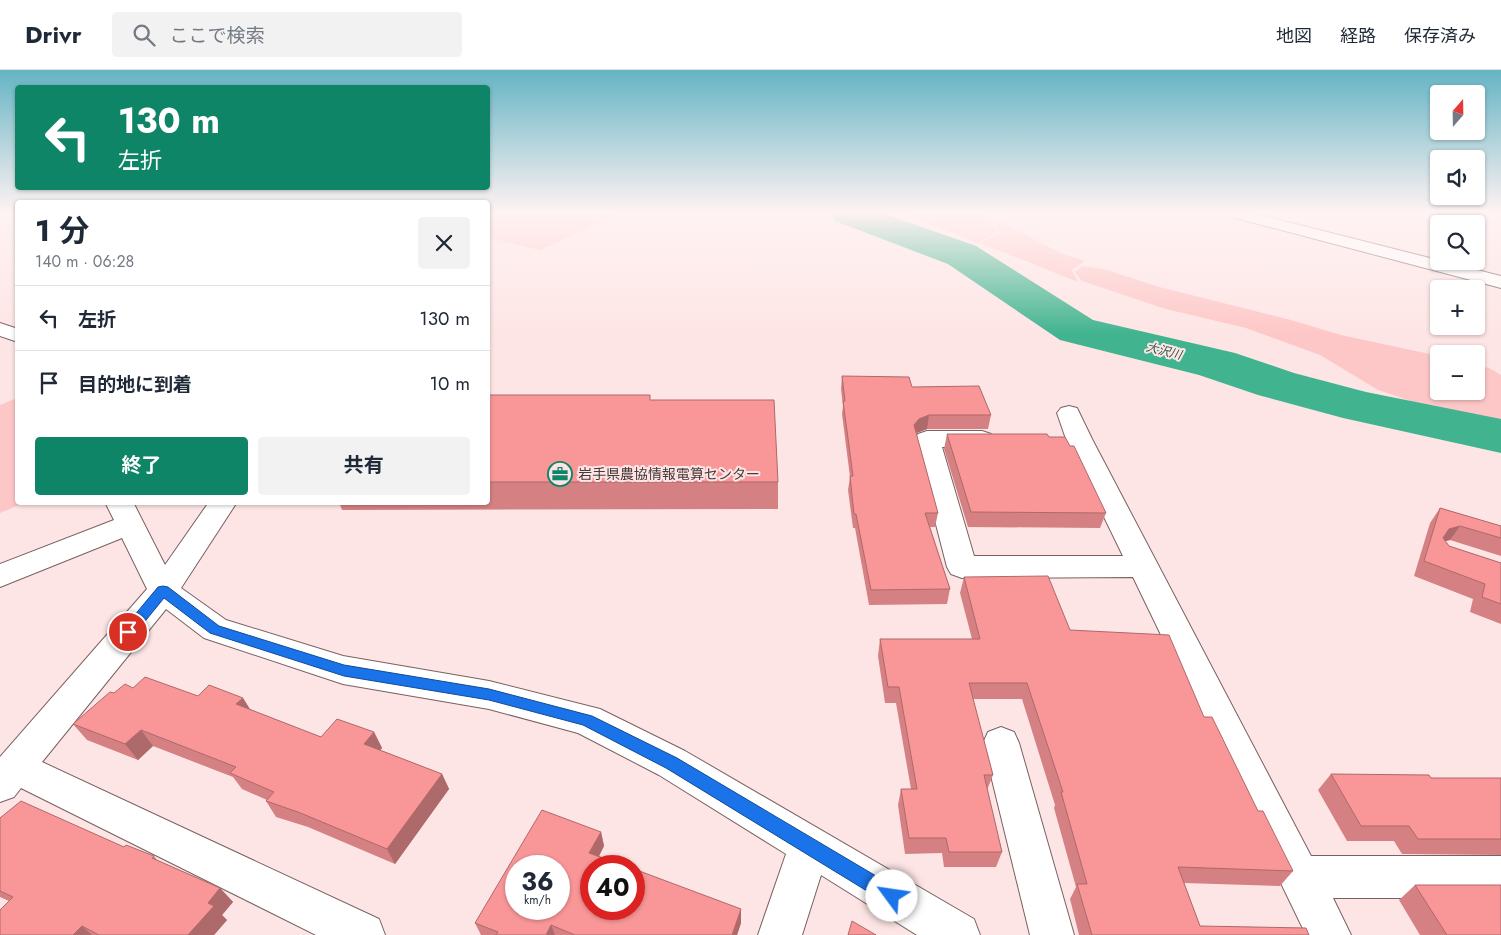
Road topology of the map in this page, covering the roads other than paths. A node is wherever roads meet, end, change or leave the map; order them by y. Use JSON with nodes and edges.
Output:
{"nodes":[{"id":1,"x":1390,"y":253,"type":"edge"},
{"id":2,"x":1501,"y":282,"type":"edge"},
{"id":3,"x":0,"y":329,"type":"edge"},
{"id":4,"x":15,"y":335,"type":"edge"},
{"id":5,"x":1066,"y":430,"type":"dead end"},
{"id":6,"x":1003,"y":439,"type":"edge"},
{"id":7,"x":222,"y":505,"type":"edge"},
{"id":8,"x":125,"y":513,"type":"edge"},
{"id":9,"x":1143,"y":566,"type":"junction"},
{"id":10,"x":0,"y":576,"type":"edge"},
{"id":11,"x":163,"y":590,"type":"junction"},
{"id":12,"x":1002,"y":743,"type":"dead end"},
{"id":13,"x":8,"y":776,"type":"edge"},
{"id":14,"x":809,"y":846,"type":"junction"},
{"id":15,"x":1300,"y":877,"type":"junction"},
{"id":16,"x":1501,"y":877,"type":"edge"},
{"id":17,"x":363,"y":935,"type":"edge"},
{"id":18,"x":780,"y":935,"type":"edge"},
{"id":19,"x":958,"y":935,"type":"edge"},
{"id":20,"x":1052,"y":935,"type":"edge"},
{"id":21,"x":1329,"y":935,"type":"edge"}],
"edges":[{"from":1,"to":2,"type":"street"},
{"from":3,"to":4,"type":"street"},
{"from":5,"to":9,"type":"street"},
{"from":6,"to":9,"type":"street"},
{"from":7,"to":11,"type":"street"},
{"from":8,"to":10,"type":"street"},
{"from":8,"to":11,"type":"street"},
{"from":9,"to":15,"type":"street"},
{"from":11,"to":13,"type":"street"},
{"from":11,"to":14,"type":"street"},
{"from":12,"to":20,"type":"street"},
{"from":13,"to":17,"type":"street"},
{"from":14,"to":18,"type":"street"},
{"from":14,"to":19,"type":"street"},
{"from":15,"to":16,"type":"street"},
{"from":15,"to":21,"type":"street"}]}
